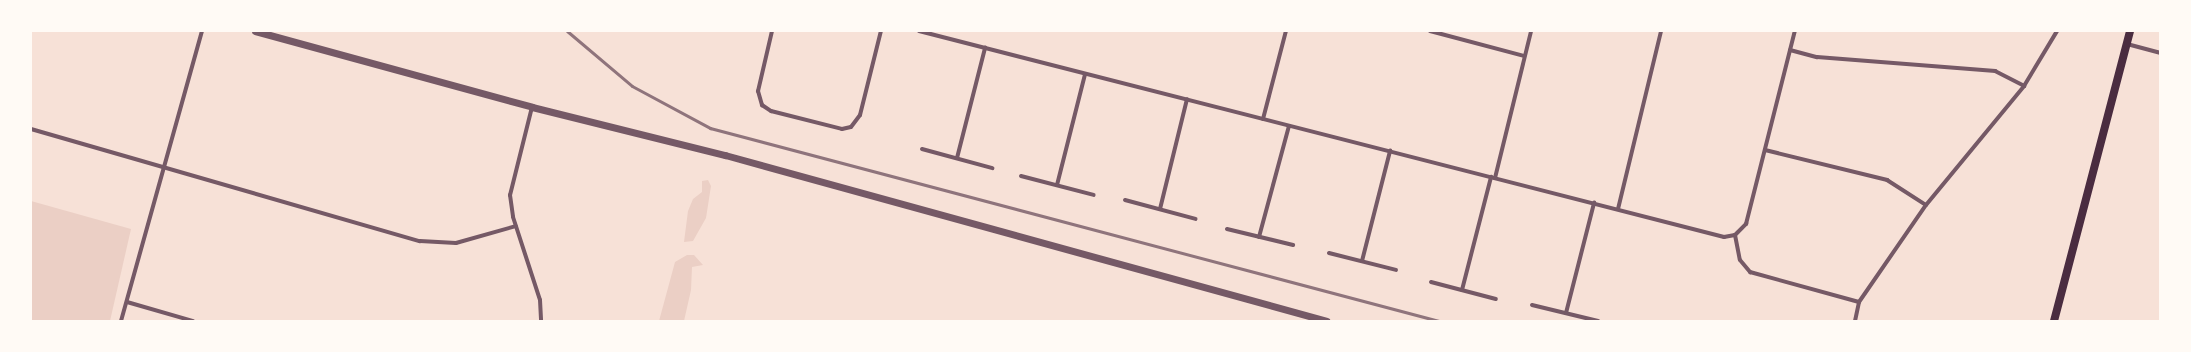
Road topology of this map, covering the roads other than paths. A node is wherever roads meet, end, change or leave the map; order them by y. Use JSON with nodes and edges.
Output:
{"nodes":[{"id":1,"x":202,"y":31,"type":"edge"},
{"id":2,"x":255,"y":31,"type":"edge"},
{"id":3,"x":772,"y":31,"type":"edge"},
{"id":4,"x":881,"y":31,"type":"edge"},
{"id":5,"x":919,"y":31,"type":"edge"},
{"id":6,"x":1286,"y":31,"type":"edge"},
{"id":7,"x":1430,"y":31,"type":"edge"},
{"id":8,"x":1531,"y":31,"type":"edge"},
{"id":9,"x":1661,"y":31,"type":"edge"},
{"id":10,"x":1795,"y":31,"type":"edge"},
{"id":11,"x":2058,"y":31,"type":"edge"},
{"id":12,"x":2130,"y":31,"type":"edge"},
{"id":13,"x":2127,"y":44,"type":"junction"},
{"id":14,"x":985,"y":48,"type":"junction"},
{"id":15,"x":1790,"y":50,"type":"junction"},
{"id":16,"x":2160,"y":53,"type":"edge"},
{"id":17,"x":1524,"y":56,"type":"junction"},
{"id":18,"x":1086,"y":74,"type":"junction"},
{"id":19,"x":2024,"y":86,"type":"junction"},
{"id":20,"x":1187,"y":100,"type":"junction"},
{"id":21,"x":532,"y":107,"type":"junction"},
{"id":22,"x":1262,"y":119,"type":"junction"},
{"id":23,"x":1289,"y":126,"type":"junction"},
{"id":24,"x":31,"y":129,"type":"edge"},
{"id":25,"x":922,"y":149,"type":"dead end"},
{"id":26,"x":1765,"y":150,"type":"junction"},
{"id":27,"x":1390,"y":152,"type":"junction"},
{"id":28,"x":957,"y":158,"type":"junction"},
{"id":29,"x":164,"y":168,"type":"junction"},
{"id":30,"x":992,"y":168,"type":"dead end"},
{"id":31,"x":1021,"y":176,"type":"dead end"},
{"id":32,"x":1493,"y":178,"type":"junction"},
{"id":33,"x":1057,"y":185,"type":"junction"},
{"id":34,"x":1094,"y":195,"type":"dead end"},
{"id":35,"x":1125,"y":200,"type":"dead end"},
{"id":36,"x":1594,"y":203,"type":"junction"},
{"id":37,"x":1926,"y":205,"type":"junction"},
{"id":38,"x":1160,"y":209,"type":"junction"},
{"id":39,"x":1618,"y":209,"type":"junction"},
{"id":40,"x":1196,"y":219,"type":"dead end"},
{"id":41,"x":516,"y":226,"type":"junction"},
{"id":42,"x":1227,"y":229,"type":"dead end"},
{"id":43,"x":1735,"y":235,"type":"junction"},
{"id":44,"x":1259,"y":237,"type":"junction"},
{"id":45,"x":1293,"y":245,"type":"dead end"},
{"id":46,"x":1328,"y":253,"type":"dead end"},
{"id":47,"x":1362,"y":261,"type":"junction"},
{"id":48,"x":1396,"y":270,"type":"dead end"},
{"id":49,"x":1431,"y":282,"type":"dead end"},
{"id":50,"x":1462,"y":290,"type":"junction"},
{"id":51,"x":1496,"y":299,"type":"dead end"},
{"id":52,"x":127,"y":302,"type":"junction"},
{"id":53,"x":1859,"y":302,"type":"junction"},
{"id":54,"x":1532,"y":305,"type":"dead end"},
{"id":55,"x":1566,"y":313,"type":"junction"},
{"id":56,"x":121,"y":321,"type":"edge"},
{"id":57,"x":193,"y":321,"type":"edge"},
{"id":58,"x":541,"y":321,"type":"edge"},
{"id":59,"x":1327,"y":321,"type":"edge"},
{"id":60,"x":1598,"y":321,"type":"edge"},
{"id":61,"x":1855,"y":321,"type":"edge"},
{"id":62,"x":2054,"y":321,"type":"edge"}],
"edges":[{"from":1,"to":29,"type":"street"},
{"from":2,"to":21,"type":"street"},
{"from":3,"to":4,"type":"street"},
{"from":5,"to":14,"type":"street"},
{"from":6,"to":22,"type":"street"},
{"from":7,"to":17,"type":"street"},
{"from":8,"to":17,"type":"street"},
{"from":9,"to":39,"type":"street"},
{"from":10,"to":15,"type":"street"},
{"from":11,"to":19,"type":"street"},
{"from":12,"to":13,"type":"main road"},
{"from":13,"to":16,"type":"street"},
{"from":13,"to":62,"type":"main road"},
{"from":14,"to":18,"type":"street"},
{"from":14,"to":28,"type":"street"},
{"from":15,"to":19,"type":"street"},
{"from":15,"to":26,"type":"street"},
{"from":17,"to":32,"type":"street"},
{"from":18,"to":20,"type":"street"},
{"from":18,"to":33,"type":"street"},
{"from":19,"to":37,"type":"street"},
{"from":20,"to":22,"type":"street"},
{"from":20,"to":38,"type":"street"},
{"from":21,"to":41,"type":"street"},
{"from":21,"to":59,"type":"street"},
{"from":22,"to":23,"type":"street"},
{"from":23,"to":27,"type":"street"},
{"from":23,"to":44,"type":"street"},
{"from":24,"to":29,"type":"street"},
{"from":25,"to":28,"type":"street"},
{"from":26,"to":37,"type":"street"},
{"from":26,"to":43,"type":"street"},
{"from":27,"to":32,"type":"street"},
{"from":27,"to":47,"type":"street"},
{"from":28,"to":30,"type":"street"},
{"from":29,"to":41,"type":"street"},
{"from":29,"to":52,"type":"street"},
{"from":31,"to":33,"type":"street"},
{"from":32,"to":36,"type":"street"},
{"from":32,"to":50,"type":"street"},
{"from":33,"to":34,"type":"street"},
{"from":35,"to":38,"type":"street"},
{"from":36,"to":39,"type":"street"},
{"from":36,"to":55,"type":"street"},
{"from":37,"to":53,"type":"street"},
{"from":38,"to":40,"type":"street"},
{"from":39,"to":43,"type":"street"},
{"from":41,"to":58,"type":"street"},
{"from":42,"to":44,"type":"street"},
{"from":43,"to":53,"type":"street"},
{"from":44,"to":45,"type":"street"},
{"from":46,"to":47,"type":"street"},
{"from":47,"to":48,"type":"street"},
{"from":49,"to":50,"type":"street"},
{"from":50,"to":51,"type":"street"},
{"from":52,"to":56,"type":"street"},
{"from":52,"to":57,"type":"street"},
{"from":53,"to":61,"type":"street"},
{"from":54,"to":55,"type":"street"},
{"from":55,"to":60,"type":"street"}]}
